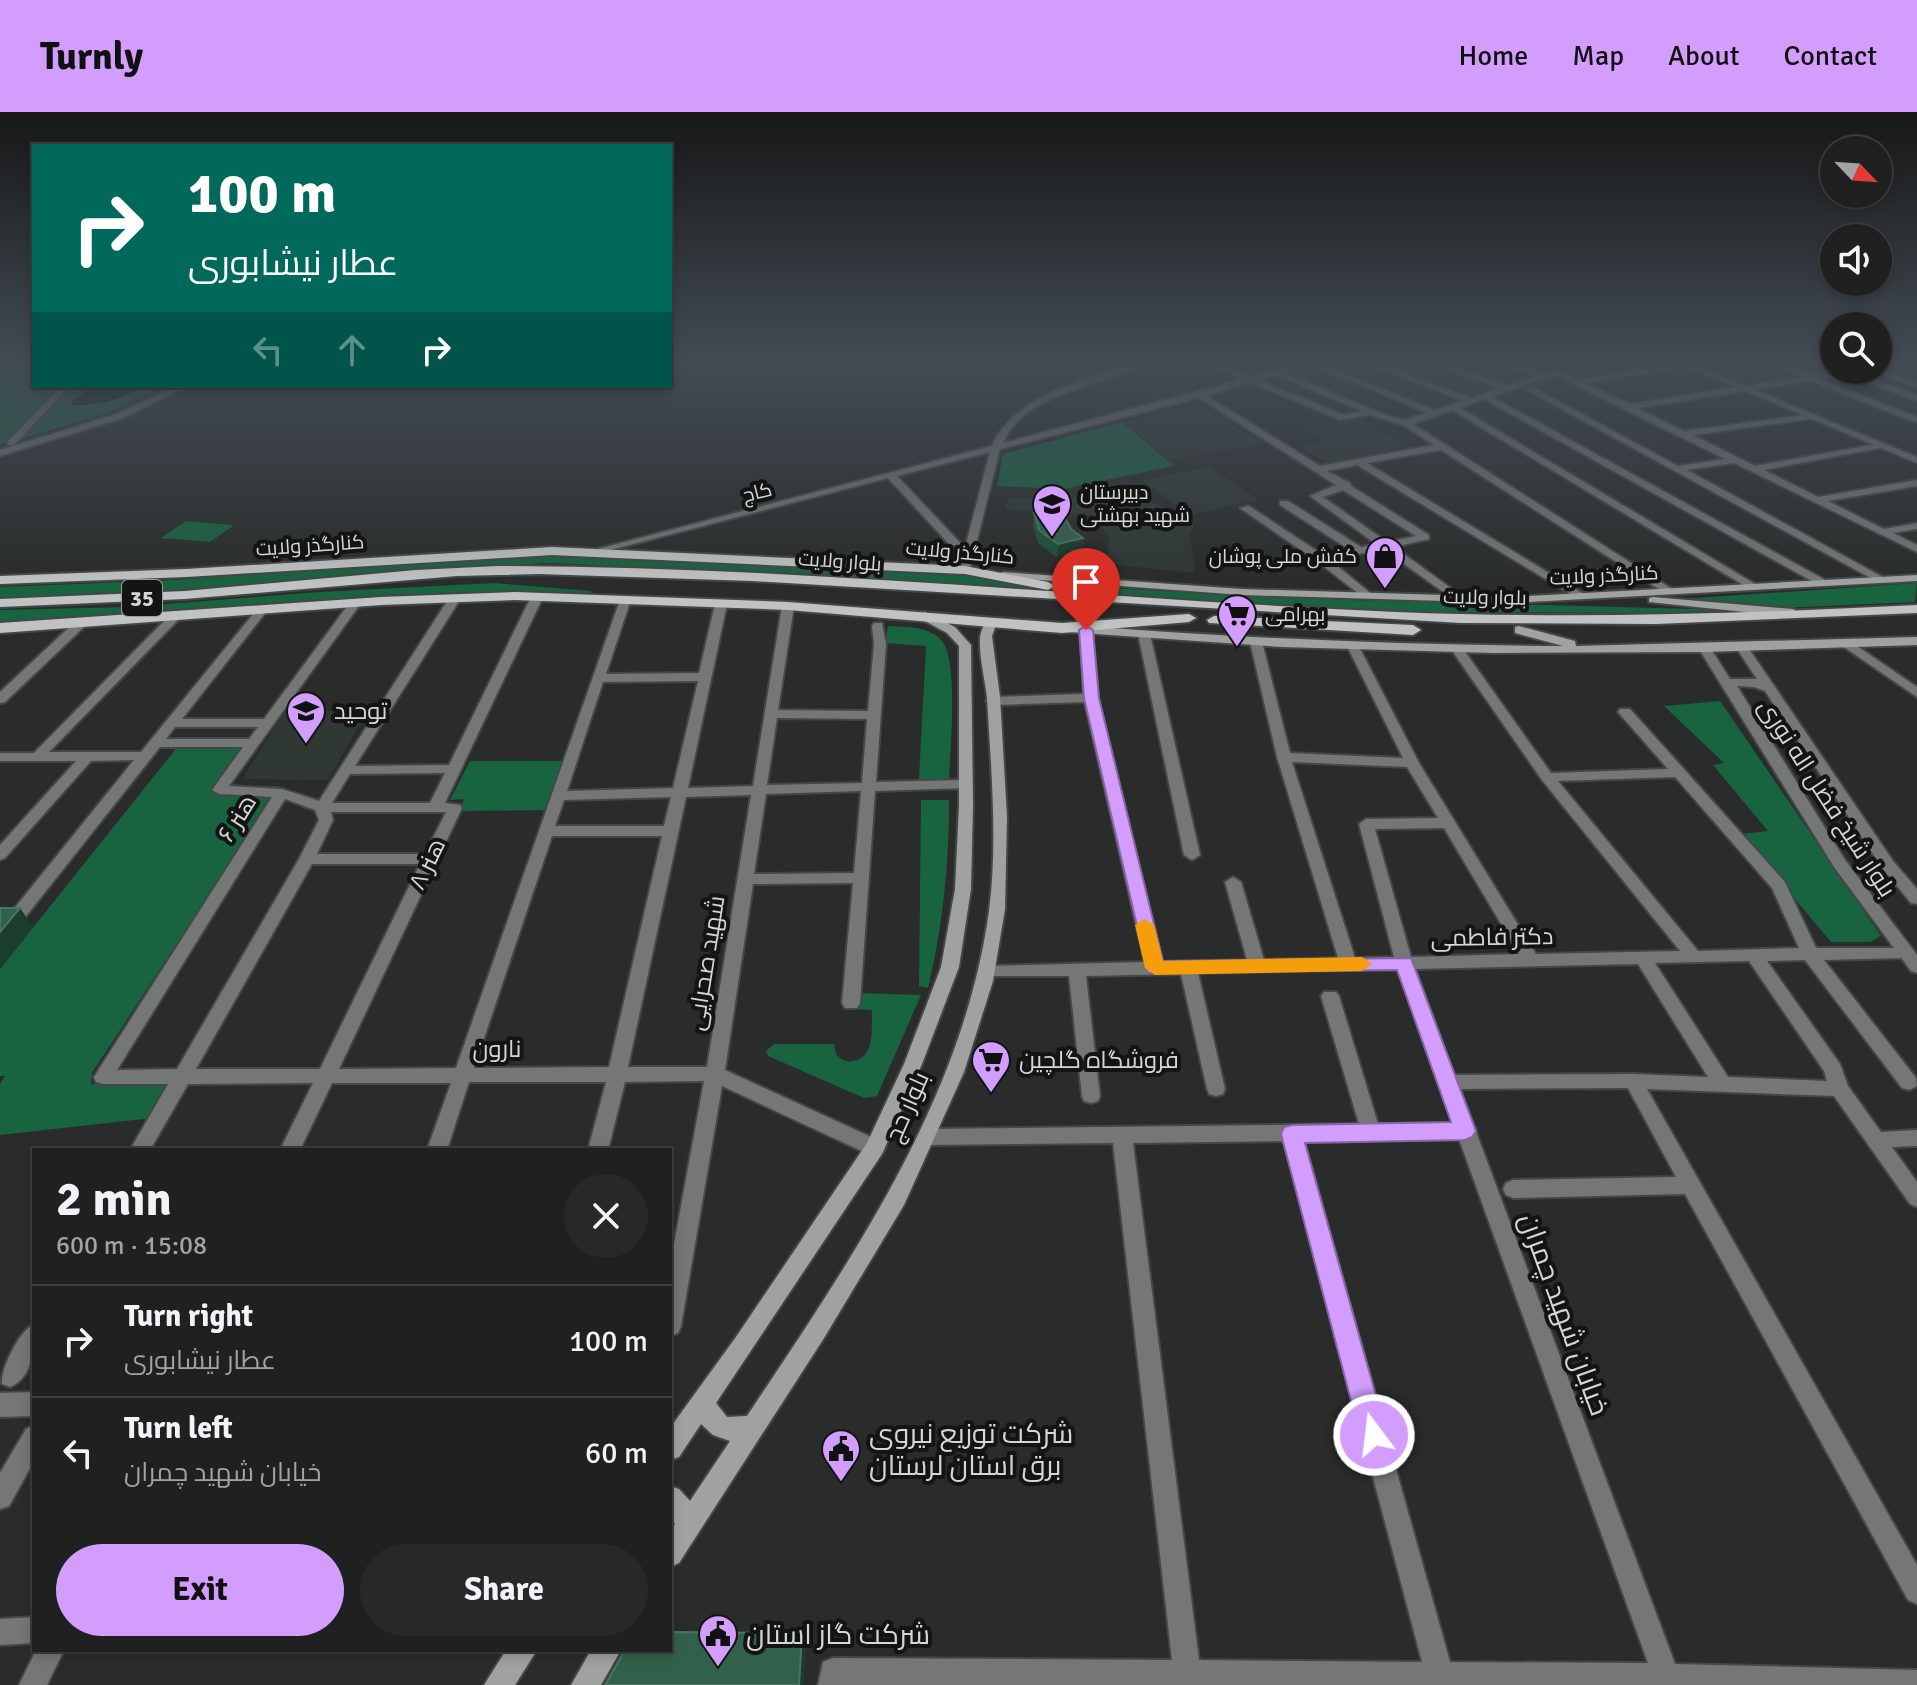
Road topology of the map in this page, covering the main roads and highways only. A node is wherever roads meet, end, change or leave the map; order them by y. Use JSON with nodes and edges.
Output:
{"nodes":[{"id":1,"x":1003,"y":575,"type":"junction"},
{"id":2,"x":518,"y":578,"type":"junction"},
{"id":3,"x":1917,"y":578,"type":"edge"},
{"id":4,"x":0,"y":580,"type":"edge"},
{"id":5,"x":1598,"y":595,"type":"junction"},
{"id":6,"x":651,"y":600,"type":"junction"},
{"id":7,"x":1115,"y":601,"type":"junction"},
{"id":8,"x":0,"y":606,"type":"edge"},
{"id":9,"x":1287,"y":610,"type":"junction"},
{"id":10,"x":1916,"y":612,"type":"edge"},
{"id":11,"x":1807,"y":615,"type":"junction"},
{"id":12,"x":925,"y":616,"type":"junction"},
{"id":13,"x":1400,"y":617,"type":"junction"},
{"id":14,"x":1189,"y":618,"type":"junction"},
{"id":15,"x":991,"y":622,"type":"junction"},
{"id":16,"x":1255,"y":623,"type":"junction"},
{"id":17,"x":0,"y":628,"type":"edge"},
{"id":18,"x":1062,"y":628,"type":"junction"},
{"id":19,"x":1375,"y":630,"type":"junction"},
{"id":20,"x":1519,"y":630,"type":"junction"},
{"id":21,"x":1917,"y":632,"type":"edge"},
{"id":22,"x":1917,"y":641,"type":"edge"},
{"id":23,"x":1779,"y":648,"type":"junction"},
{"id":24,"x":1594,"y":650,"type":"junction"},
{"id":25,"x":965,"y":651,"type":"junction"},
{"id":26,"x":986,"y":651,"type":"junction"},
{"id":27,"x":704,"y":1401,"type":"junction"},
{"id":28,"x":753,"y":1426,"type":"junction"},
{"id":29,"x":672,"y":1445,"type":"edge"},
{"id":30,"x":672,"y":1500,"type":"edge"},
{"id":31,"x":688,"y":1526,"type":"junction"},
{"id":32,"x":672,"y":1551,"type":"edge"},
{"id":33,"x":522,"y":1652,"type":"edge"},
{"id":34,"x":606,"y":1652,"type":"edge"},
{"id":35,"x":498,"y":1685,"type":"edge"},
{"id":36,"x":585,"y":1685,"type":"edge"}],
"edges":[{"from":1,"to":4,"type":"main road","name":"کنارگذر ولایت"},
{"from":1,"to":5,"type":"main road","name":"کنارگذر ولایت"},
{"from":1,"to":7,"type":"main road"},
{"from":2,"to":6,"type":"main road"},
{"from":2,"to":8,"type":"main road","name":"بلوار ولایت","number":"35"},
{"from":2,"to":14,"type":"main road","name":"بلوار ولایت","number":"35"},
{"from":3,"to":5,"type":"main road","name":"کنارگذر ولایت"},
{"from":5,"to":11,"type":"main road"},
{"from":6,"to":12,"type":"main road"},
{"from":6,"to":17,"type":"main road"},
{"from":7,"to":8,"type":"main road","name":"بلوار ولایت","number":"35"},
{"from":7,"to":9,"type":"main road","name":"بلوار ولایت","number":"35"},
{"from":9,"to":13,"type":"main road","name":"بلوار ولایت","number":"35"},
{"from":9,"to":16,"type":"main road"},
{"from":10,"to":11,"type":"main road","name":"بلوار ولایت","number":"35"},
{"from":10,"to":20,"type":"main road","name":"بلوار ولایت","number":"35"},
{"from":11,"to":13,"type":"main road","name":"بلوار ولایت","number":"35"},
{"from":12,"to":15,"type":"main road"},
{"from":12,"to":25,"type":"main road"},
{"from":13,"to":19,"type":"main road"},
{"from":14,"to":16,"type":"main road","name":"بلوار ولایت","number":"35"},
{"from":14,"to":18,"type":"main road"},
{"from":15,"to":18,"type":"main road"},
{"from":15,"to":26,"type":"main road","name":"بلوار حج"},
{"from":16,"to":19,"type":"main road","name":"بلوار ولایت","number":"35"},
{"from":18,"to":24,"type":"main road"},
{"from":19,"to":20,"type":"main road","name":"بلوار ولایت","number":"35"},
{"from":20,"to":24,"type":"main road"},
{"from":21,"to":23,"type":"main road"},
{"from":22,"to":23,"type":"main road"},
{"from":23,"to":24,"type":"main road"},
{"from":25,"to":26,"type":"main road"},
{"from":25,"to":27,"type":"main road","name":"بلوار حج"},
{"from":26,"to":28,"type":"main road","name":"بلوار حج"},
{"from":27,"to":28,"type":"main road"},
{"from":27,"to":29,"type":"main road","name":"بلوار حج"},
{"from":28,"to":31,"type":"main road","name":"بلوار حج"},
{"from":30,"to":31,"type":"main road"},
{"from":31,"to":32,"type":"main road","name":"بلوار حج"},
{"from":33,"to":35,"type":"main road"},
{"from":34,"to":36,"type":"main road"}]}
